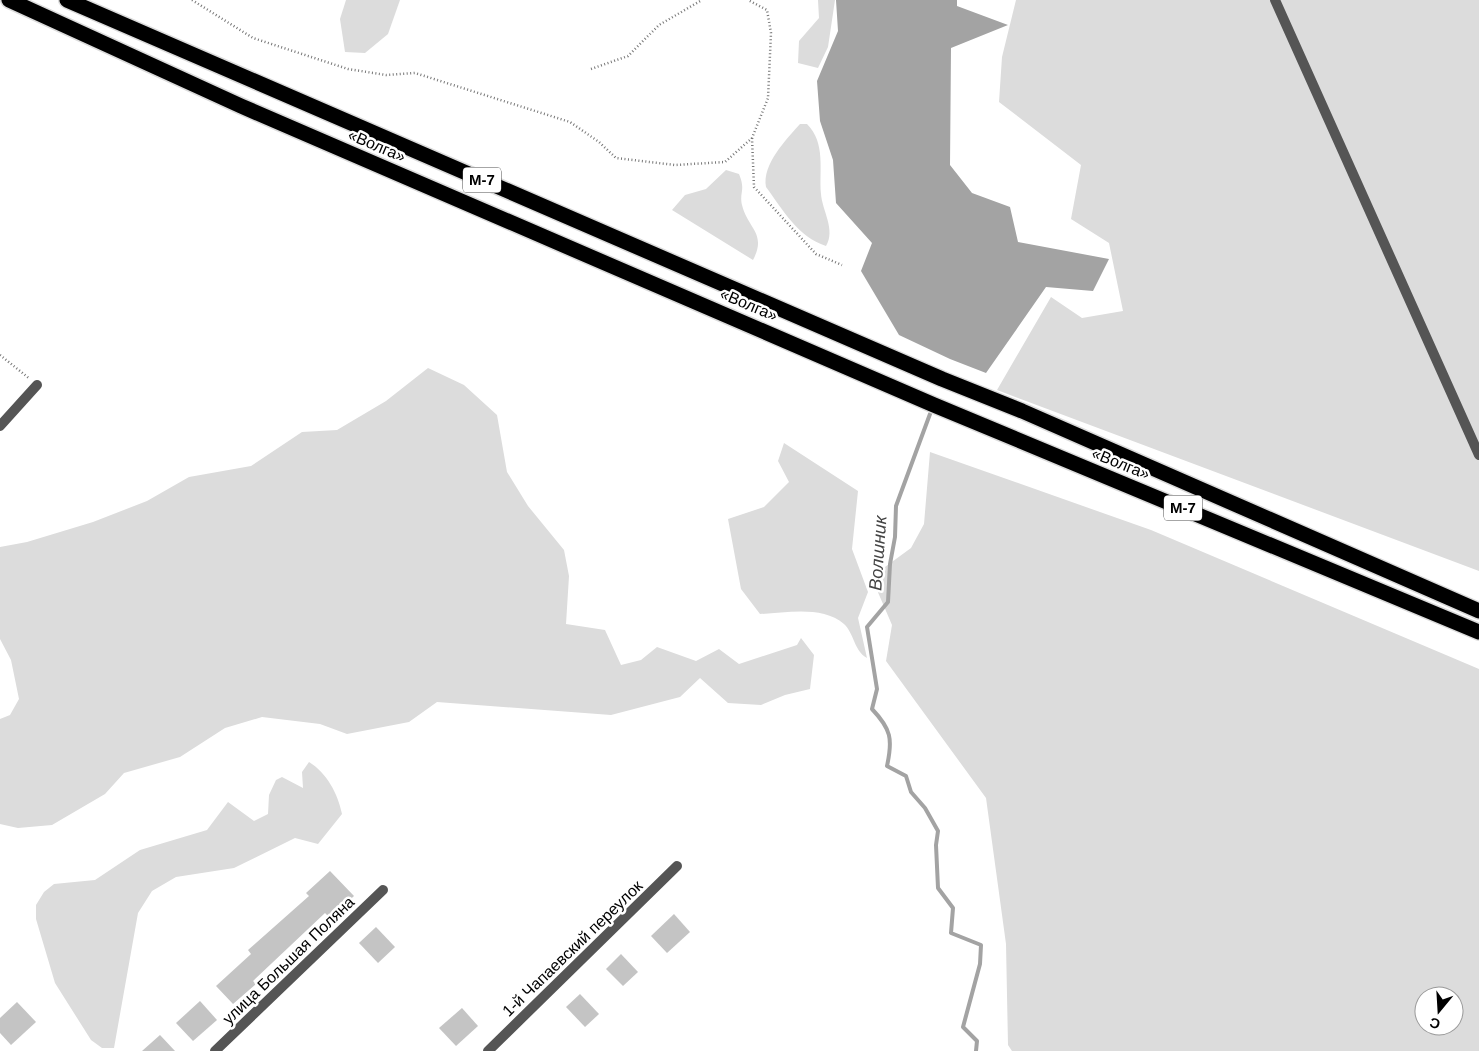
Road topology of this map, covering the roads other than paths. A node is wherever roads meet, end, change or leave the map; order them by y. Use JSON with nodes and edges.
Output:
{"nodes":[{"id":1,"x":9,"y":0,"type":"edge"},
{"id":2,"x":67,"y":0,"type":"edge"},
{"id":3,"x":1275,"y":0,"type":"edge"},
{"id":4,"x":37,"y":384,"type":"road end"},
{"id":5,"x":0,"y":426,"type":"edge"},
{"id":6,"x":1479,"y":455,"type":"edge"},
{"id":7,"x":1479,"y":611,"type":"edge"},
{"id":8,"x":1479,"y":632,"type":"edge"},
{"id":9,"x":677,"y":866,"type":"dead end"},
{"id":10,"x":382,"y":890,"type":"dead end"},
{"id":11,"x":215,"y":1051,"type":"edge"},
{"id":12,"x":488,"y":1051,"type":"edge"}],
"edges":[{"from":1,"to":8,"type":"highway","name":"«Волга»","number":"М-7"},
{"from":2,"to":7,"type":"highway","name":"«Волга»","number":"М-7"},
{"from":3,"to":6,"type":"street"},
{"from":4,"to":5,"type":"street"},
{"from":9,"to":12,"type":"street","name":"1-й Чапаевский переулок"},
{"from":10,"to":11,"type":"street","name":"улица Большая Поляна"}]}
